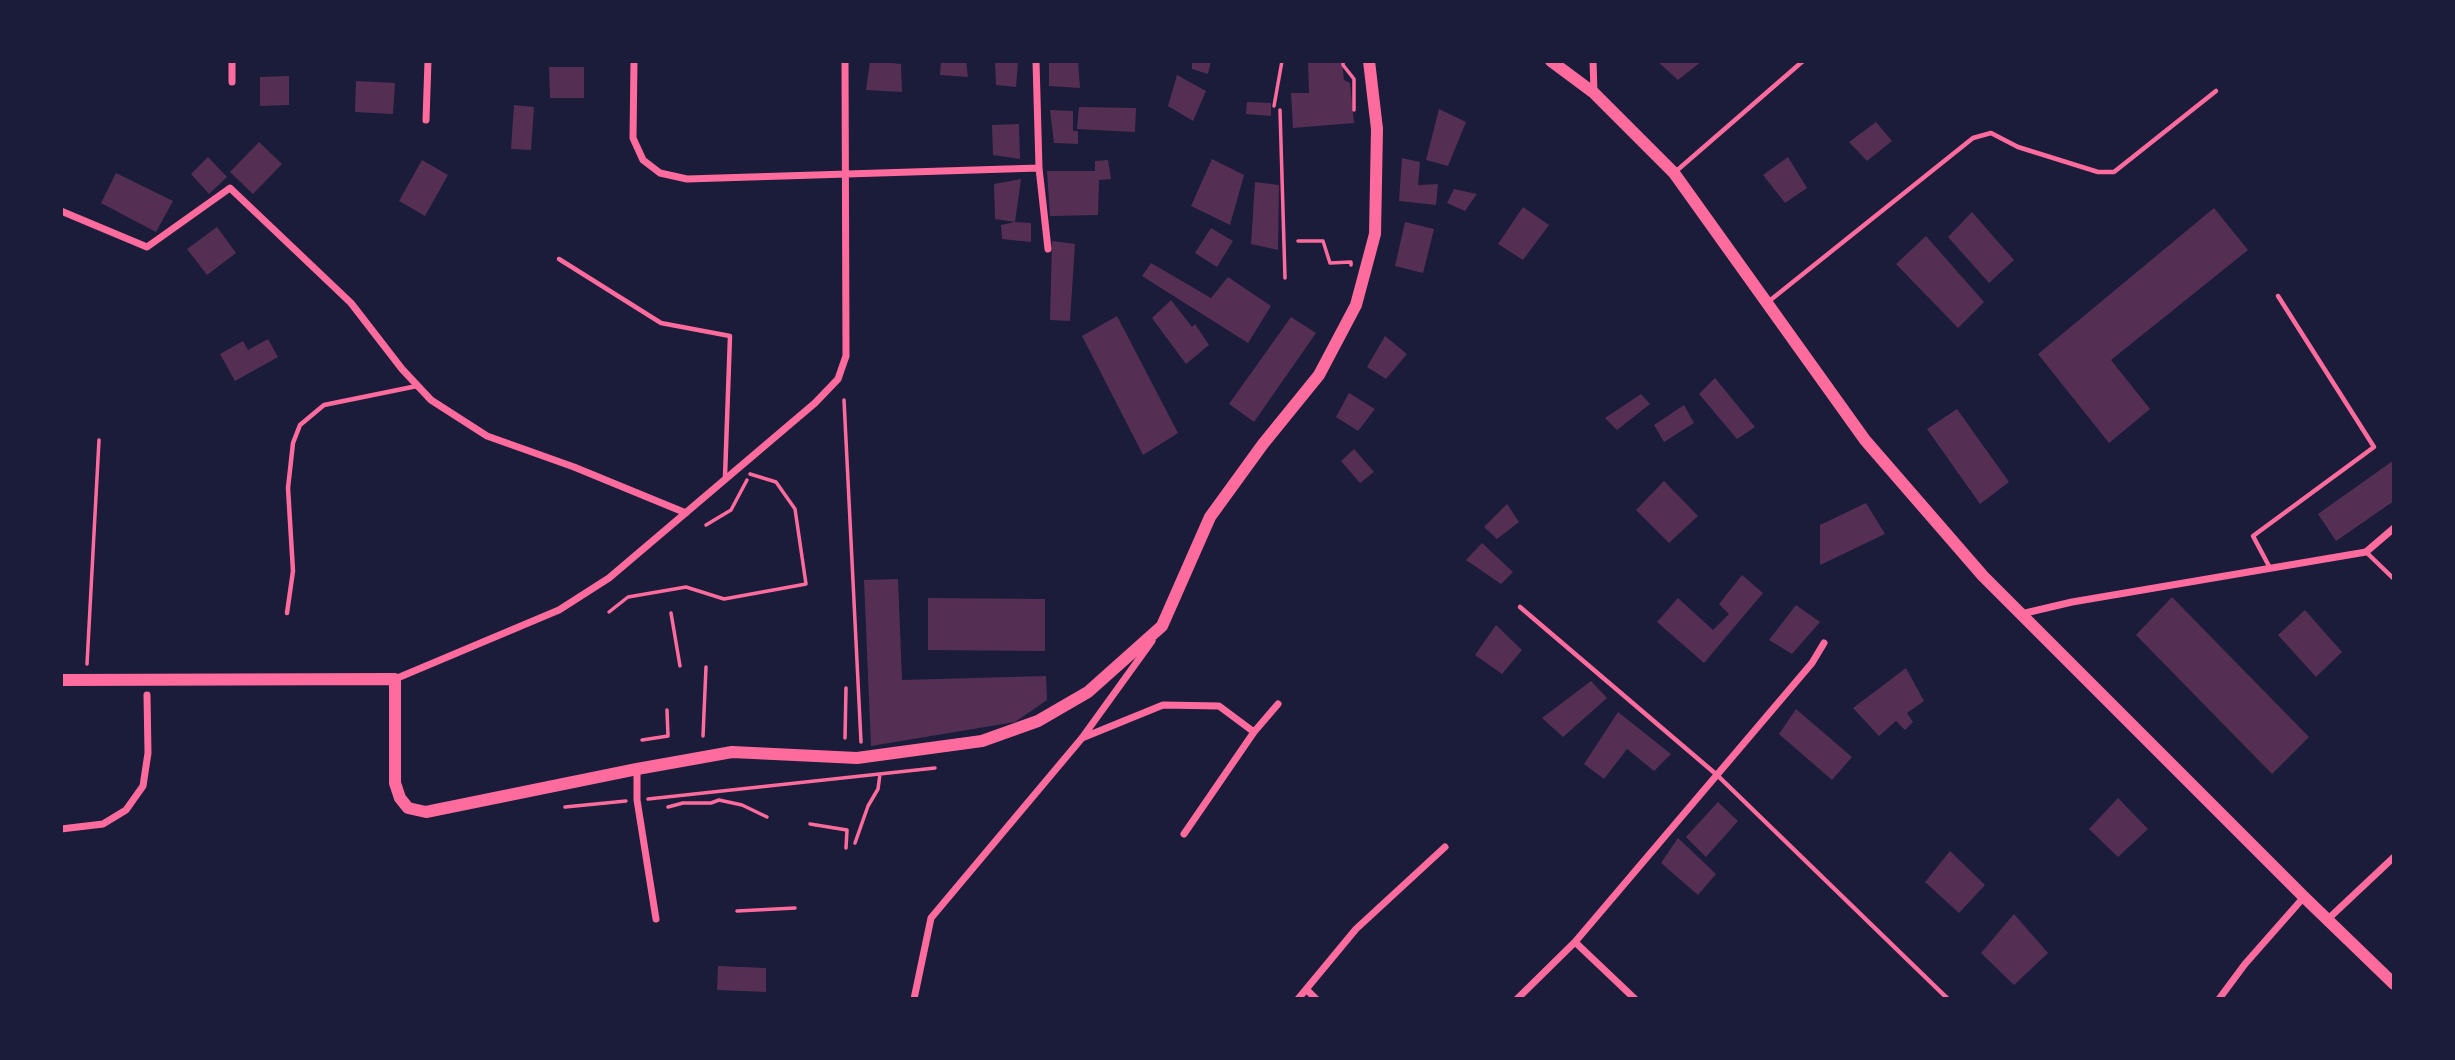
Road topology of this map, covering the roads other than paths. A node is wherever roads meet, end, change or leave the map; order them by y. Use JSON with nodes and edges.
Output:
{"nodes":[{"id":1,"x":232,"y":61,"type":"edge"},
{"id":2,"x":428,"y":61,"type":"edge"},
{"id":3,"x":634,"y":61,"type":"edge"},
{"id":4,"x":845,"y":61,"type":"edge"},
{"id":5,"x":1036,"y":61,"type":"edge"},
{"id":6,"x":1369,"y":61,"type":"edge"},
{"id":7,"x":1551,"y":61,"type":"edge"},
{"id":8,"x":1593,"y":61,"type":"edge"},
{"id":9,"x":1803,"y":61,"type":"edge"},
{"id":10,"x":232,"y":82,"type":"dead end"},
{"id":11,"x":2216,"y":91,"type":"dead end"},
{"id":12,"x":1594,"y":93,"type":"junction"},
{"id":13,"x":426,"y":120,"type":"dead end"},
{"id":14,"x":1039,"y":167,"type":"junction"},
{"id":15,"x":845,"y":173,"type":"junction"},
{"id":16,"x":1674,"y":173,"type":"junction"},
{"id":17,"x":61,"y":211,"type":"edge"},
{"id":18,"x":1048,"y":249,"type":"dead end"},
{"id":19,"x":559,"y":260,"type":"dead end"},
{"id":20,"x":2278,"y":296,"type":"dead end"},
{"id":21,"x":1766,"y":304,"type":"junction"},
{"id":22,"x":417,"y":386,"type":"junction"},
{"id":23,"x":725,"y":480,"type":"junction"},
{"id":24,"x":686,"y":513,"type":"junction"},
{"id":25,"x":2394,"y":528,"type":"edge"},
{"id":26,"x":2366,"y":552,"type":"junction"},
{"id":27,"x":2270,"y":569,"type":"junction"},
{"id":28,"x":2394,"y":579,"type":"edge"},
{"id":29,"x":1520,"y":607,"type":"dead end"},
{"id":30,"x":287,"y":613,"type":"dead end"},
{"id":31,"x":2020,"y":614,"type":"junction"},
{"id":32,"x":1163,"y":626,"type":"junction"},
{"id":33,"x":1824,"y":643,"type":"dead end"},
{"id":34,"x":395,"y":679,"type":"junction"},
{"id":35,"x":61,"y":680,"type":"edge"},
{"id":36,"x":147,"y":695,"type":"dead end"},
{"id":37,"x":1278,"y":704,"type":"dead end"},
{"id":38,"x":1254,"y":732,"type":"junction"},
{"id":39,"x":1082,"y":738,"type":"junction"},
{"id":40,"x":637,"y":769,"type":"junction"},
{"id":41,"x":1717,"y":775,"type":"junction"},
{"id":42,"x":61,"y":830,"type":"edge"},
{"id":43,"x":1184,"y":834,"type":"dead end"},
{"id":44,"x":1445,"y":847,"type":"dead end"},
{"id":45,"x":2394,"y":857,"type":"edge"},
{"id":46,"x":2304,"y":897,"type":"junction"},
{"id":47,"x":656,"y":919,"type":"dead end"},
{"id":48,"x":2327,"y":920,"type":"junction"},
{"id":49,"x":1574,"y":942,"type":"junction"},
{"id":50,"x":2394,"y":984,"type":"edge"},
{"id":51,"x":1307,"y":990,"type":"junction"},
{"id":52,"x":914,"y":999,"type":"edge"},
{"id":53,"x":1298,"y":999,"type":"edge"},
{"id":54,"x":1316,"y":999,"type":"edge"},
{"id":55,"x":1517,"y":999,"type":"edge"},
{"id":56,"x":1635,"y":999,"type":"edge"},
{"id":57,"x":1948,"y":999,"type":"edge"},
{"id":58,"x":2219,"y":999,"type":"edge"}],
"edges":[{"from":1,"to":10,"type":"street"},
{"from":2,"to":13,"type":"street"},
{"from":3,"to":15,"type":"street"},
{"from":4,"to":15,"type":"street"},
{"from":5,"to":14,"type":"street"},
{"from":6,"to":32,"type":"street"},
{"from":7,"to":12,"type":"street"},
{"from":8,"to":12,"type":"street"},
{"from":9,"to":16,"type":"lane"},
{"from":11,"to":21,"type":"lane"},
{"from":12,"to":16,"type":"street"},
{"from":14,"to":15,"type":"street"},
{"from":14,"to":18,"type":"street"},
{"from":15,"to":23,"type":"street"},
{"from":16,"to":21,"type":"street"},
{"from":17,"to":22,"type":"street"},
{"from":19,"to":23,"type":"lane"},
{"from":20,"to":27,"type":"lane"},
{"from":21,"to":31,"type":"street"},
{"from":22,"to":24,"type":"street"},
{"from":22,"to":30,"type":"lane"},
{"from":23,"to":24,"type":"street"},
{"from":24,"to":34,"type":"street"},
{"from":25,"to":26,"type":"street"},
{"from":26,"to":27,"type":"street"},
{"from":26,"to":28,"type":"lane"},
{"from":27,"to":31,"type":"street"},
{"from":29,"to":41,"type":"lane"},
{"from":31,"to":46,"type":"street"},
{"from":32,"to":39,"type":"street"},
{"from":32,"to":40,"type":"street"},
{"from":33,"to":41,"type":"street"},
{"from":34,"to":35,"type":"street"},
{"from":34,"to":40,"type":"street"},
{"from":36,"to":42,"type":"street"},
{"from":37,"to":38,"type":"street"},
{"from":38,"to":39,"type":"street"},
{"from":38,"to":43,"type":"street"},
{"from":39,"to":52,"type":"street"},
{"from":40,"to":47,"type":"street"},
{"from":41,"to":49,"type":"street"},
{"from":41,"to":57,"type":"lane"},
{"from":44,"to":51,"type":"street"},
{"from":45,"to":48,"type":"street"},
{"from":46,"to":48,"type":"street"},
{"from":46,"to":58,"type":"street"},
{"from":48,"to":50,"type":"street"},
{"from":49,"to":55,"type":"street"},
{"from":49,"to":56,"type":"street"},
{"from":51,"to":53,"type":"street"},
{"from":51,"to":54,"type":"street"}]}
